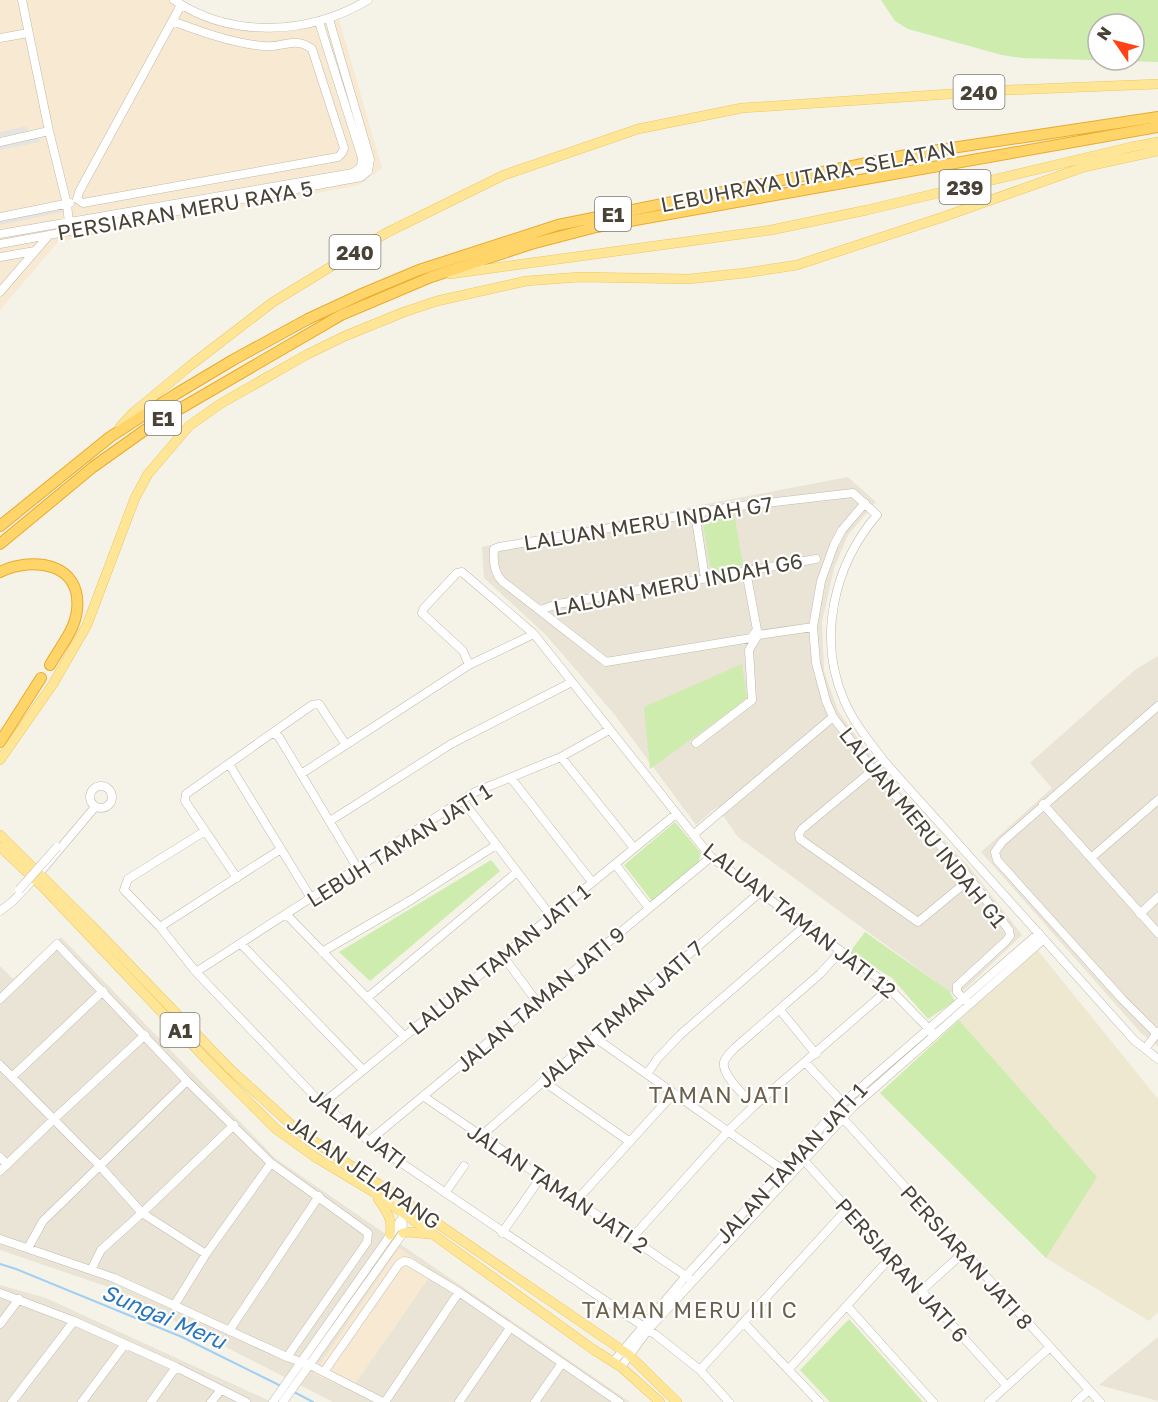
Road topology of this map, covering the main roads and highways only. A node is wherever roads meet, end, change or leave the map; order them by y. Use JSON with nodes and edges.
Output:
{"nodes":[{"id":1,"x":1158,"y":84,"type":"edge"},
{"id":2,"x":1158,"y":117,"type":"edge"},
{"id":3,"x":1158,"y":127,"type":"edge"},
{"id":4,"x":1158,"y":142,"type":"edge"},
{"id":5,"x":1158,"y":151,"type":"edge"},
{"id":6,"x":430,"y":277,"type":"junction"},
{"id":7,"x":110,"y":437,"type":"junction"},
{"id":8,"x":0,"y":526,"type":"edge"},
{"id":9,"x":0,"y":544,"type":"edge"},
{"id":10,"x":0,"y":572,"type":"edge"},
{"id":11,"x":50,"y":664,"type":"dead end"},
{"id":12,"x":42,"y":678,"type":"dead end"},
{"id":13,"x":0,"y":742,"type":"edge"},
{"id":14,"x":0,"y":760,"type":"edge"},
{"id":15,"x":0,"y":835,"type":"edge"},
{"id":16,"x":0,"y":847,"type":"edge"},
{"id":17,"x":375,"y":1193,"type":"junction"},
{"id":18,"x":403,"y":1233,"type":"road end"},
{"id":19,"x":432,"y":1234,"type":"junction"},
{"id":20,"x":390,"y":1235,"type":"road end"},
{"id":21,"x":660,"y":1402,"type":"edge"},
{"id":22,"x":677,"y":1402,"type":"edge"}],
"edges":[{"from":1,"to":7,"type":"main road","number":"240"},
{"from":2,"to":7,"type":"highway","name":"LEBUHRAYA UTARA–SELATAN","number":"E1"},
{"from":3,"to":6,"type":"highway","name":"LEBUHRAYA UTARA–SELATAN","number":"E1"},
{"from":4,"to":6,"type":"main road","number":"239"},
{"from":5,"to":14,"type":"main road"},
{"from":6,"to":9,"type":"highway","name":"LEBUHRAYA UTARA–SELATAN","number":"E1"},
{"from":7,"to":8,"type":"highway","name":"LEBUHRAYA UTARA–SELATAN","number":"E1"},
{"from":10,"to":11,"type":"highway"},
{"from":12,"to":13,"type":"highway"},
{"from":15,"to":22,"type":"main road","name":"JALAN JELAPANG","number":"A1"},
{"from":16,"to":17,"type":"main road","name":"JALAN JELAPANG","number":"A1"},
{"from":17,"to":19,"type":"main road","name":"JALAN JELAPANG","number":"A1"},
{"from":17,"to":20,"type":"main road"},
{"from":18,"to":19,"type":"main road"},
{"from":19,"to":21,"type":"main road","name":"JALAN JELAPANG","number":"A1"}]}
